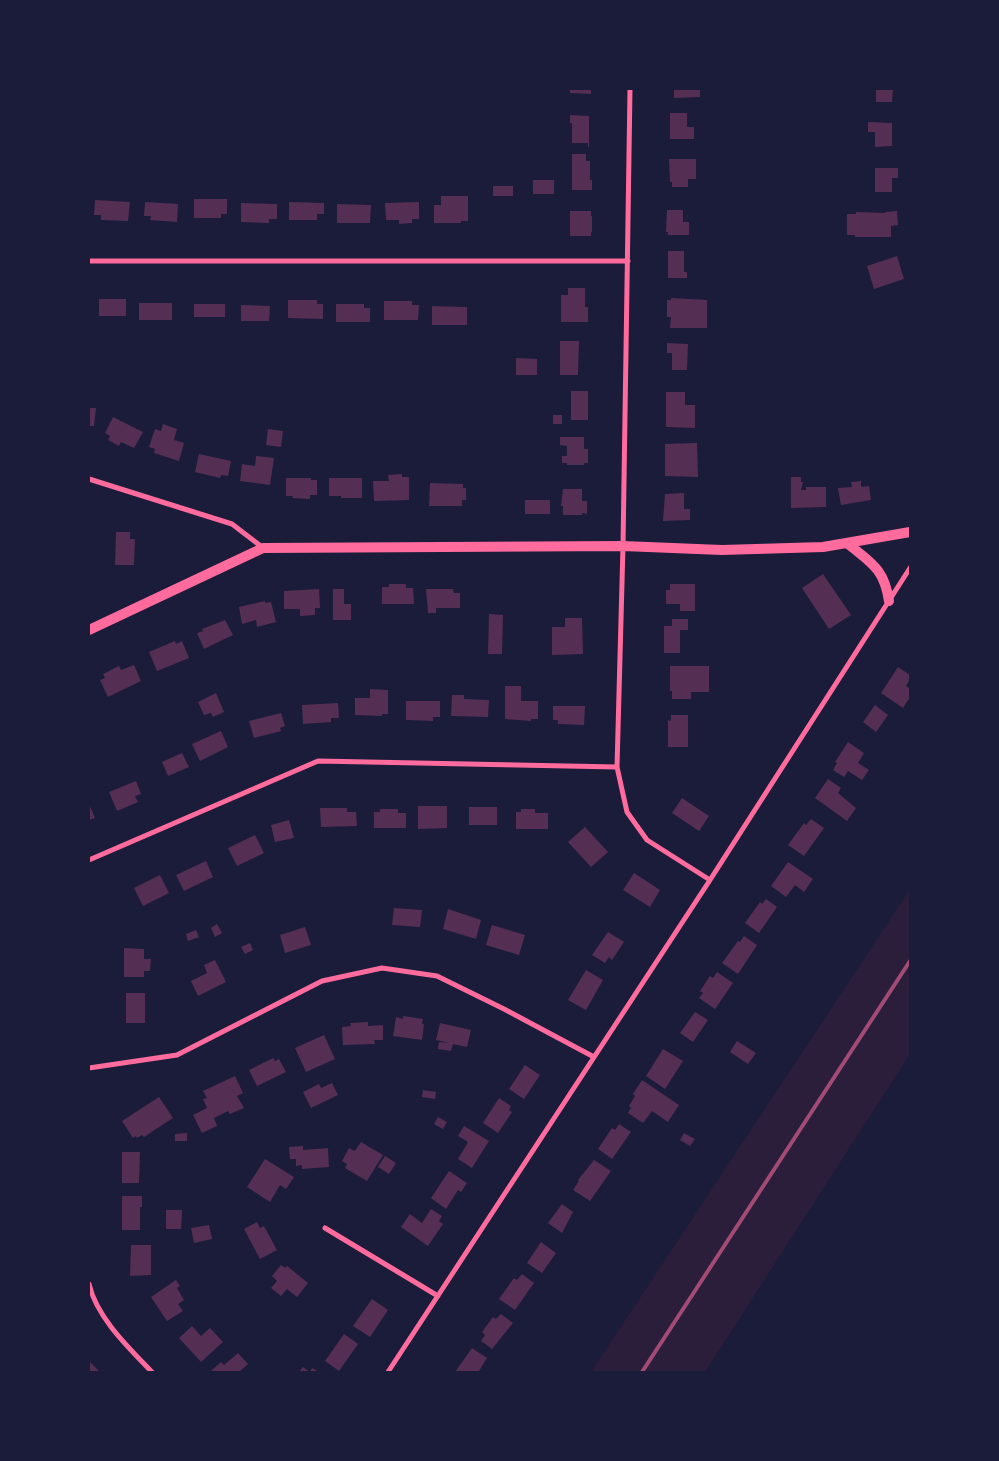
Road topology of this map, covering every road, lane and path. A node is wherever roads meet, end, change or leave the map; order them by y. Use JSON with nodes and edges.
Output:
{"nodes":[{"id":1,"x":630,"y":89,"type":"edge"},
{"id":2,"x":89,"y":260,"type":"edge"},
{"id":3,"x":628,"y":262,"type":"junction"},
{"id":4,"x":89,"y":479,"type":"edge"},
{"id":5,"x":910,"y":532,"type":"edge"},
{"id":6,"x":847,"y":543,"type":"junction"},
{"id":7,"x":623,"y":546,"type":"junction"},
{"id":8,"x":263,"y":548,"type":"junction"},
{"id":9,"x":910,"y":568,"type":"edge"},
{"id":10,"x":889,"y":601,"type":"junction"},
{"id":11,"x":89,"y":630,"type":"edge"},
{"id":12,"x":617,"y":767,"type":"junction"},
{"id":13,"x":89,"y":860,"type":"edge"},
{"id":14,"x":710,"y":880,"type":"junction"},
{"id":15,"x":594,"y":1057,"type":"junction"},
{"id":16,"x":89,"y":1068,"type":"edge"},
{"id":17,"x":325,"y":1228,"type":"dead end"},
{"id":18,"x":89,"y":1284,"type":"edge"},
{"id":19,"x":438,"y":1296,"type":"junction"},
{"id":20,"x":152,"y":1372,"type":"edge"},
{"id":21,"x":388,"y":1372,"type":"edge"}],
"edges":[{"from":1,"to":3,"type":"street"},
{"from":2,"to":3,"type":"street"},
{"from":3,"to":7,"type":"street"},
{"from":4,"to":8,"type":"street"},
{"from":5,"to":6,"type":"main road"},
{"from":6,"to":7,"type":"main road"},
{"from":6,"to":10,"type":"main road"},
{"from":7,"to":8,"type":"main road"},
{"from":7,"to":12,"type":"street"},
{"from":8,"to":11,"type":"main road"},
{"from":9,"to":10,"type":"street"},
{"from":10,"to":14,"type":"street"},
{"from":12,"to":13,"type":"street"},
{"from":12,"to":14,"type":"street"},
{"from":14,"to":15,"type":"street"},
{"from":15,"to":16,"type":"street"},
{"from":15,"to":19,"type":"street"},
{"from":17,"to":19,"type":"street"},
{"from":18,"to":20,"type":"street"},
{"from":19,"to":21,"type":"street"}]}
